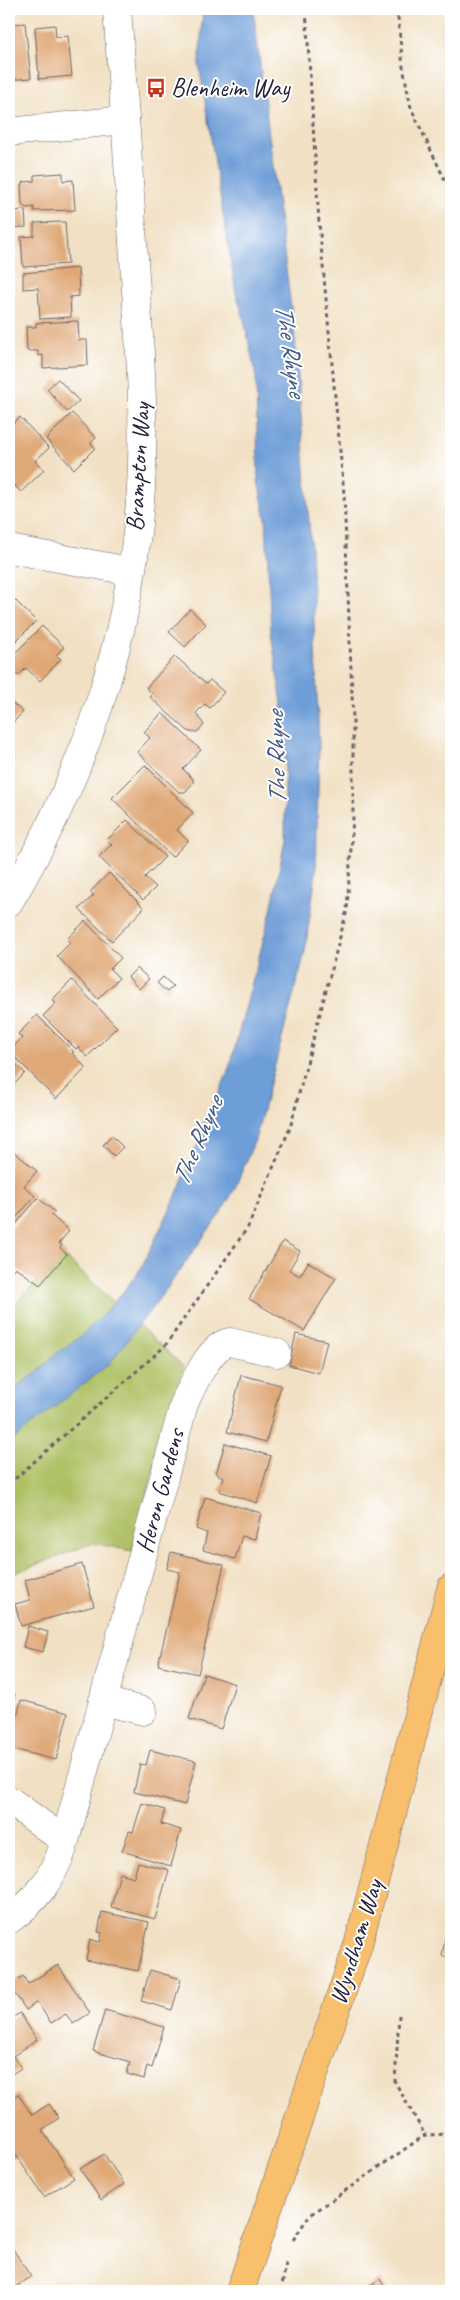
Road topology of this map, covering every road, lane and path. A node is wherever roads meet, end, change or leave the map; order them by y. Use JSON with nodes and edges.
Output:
{"nodes":[{"id":1,"x":117,"y":9,"type":"edge"},
{"id":2,"x":306,"y":9,"type":"edge"},
{"id":3,"x":397,"y":9,"type":"edge"},
{"id":4,"x":125,"y":120,"type":"junction"},
{"id":5,"x":9,"y":132,"type":"edge"},
{"id":6,"x":451,"y":193,"type":"edge"},
{"id":7,"x":9,"y":549,"type":"edge"},
{"id":8,"x":130,"y":571,"type":"junction"},
{"id":9,"x":9,"y":902,"type":"edge"},
{"id":10,"x":277,"y":1353,"type":"dead end"},
{"id":11,"x":9,"y":1484,"type":"edge"},
{"id":12,"x":451,"y":1588,"type":"edge"},
{"id":13,"x":102,"y":1701,"type":"junction"},
{"id":14,"x":143,"y":1711,"type":"dead end"},
{"id":15,"x":9,"y":1800,"type":"edge"},
{"id":16,"x":64,"y":1841,"type":"junction"},
{"id":17,"x":9,"y":1920,"type":"edge"},
{"id":18,"x":399,"y":2015,"type":"dead end"},
{"id":19,"x":451,"y":2134,"type":"edge"},
{"id":20,"x":425,"y":2135,"type":"junction"},
{"id":21,"x":288,"y":2246,"type":"dead end"},
{"id":22,"x":287,"y":2256,"type":"dead end"},
{"id":23,"x":240,"y":2291,"type":"edge"},
{"id":24,"x":281,"y":2291,"type":"edge"}],
"edges":[{"from":1,"to":4,"type":"street","name":"Brampton Way"},
{"from":2,"to":11,"type":"path"},
{"from":3,"to":6,"type":"path"},
{"from":4,"to":5,"type":"street"},
{"from":4,"to":8,"type":"street","name":"Brampton Way"},
{"from":7,"to":8,"type":"street"},
{"from":8,"to":9,"type":"street","name":"Brampton Way"},
{"from":10,"to":13,"type":"street","name":"Heron Gardens"},
{"from":12,"to":23,"type":"main road","name":"Wyndham Way"},
{"from":13,"to":14,"type":"street"},
{"from":13,"to":16,"type":"street","name":"Heron Gardens"},
{"from":15,"to":16,"type":"street"},
{"from":16,"to":17,"type":"street","name":"Heron Gardens"},
{"from":18,"to":20,"type":"path"},
{"from":19,"to":20,"type":"path"},
{"from":20,"to":21,"type":"path"},
{"from":22,"to":24,"type":"path"}]}
